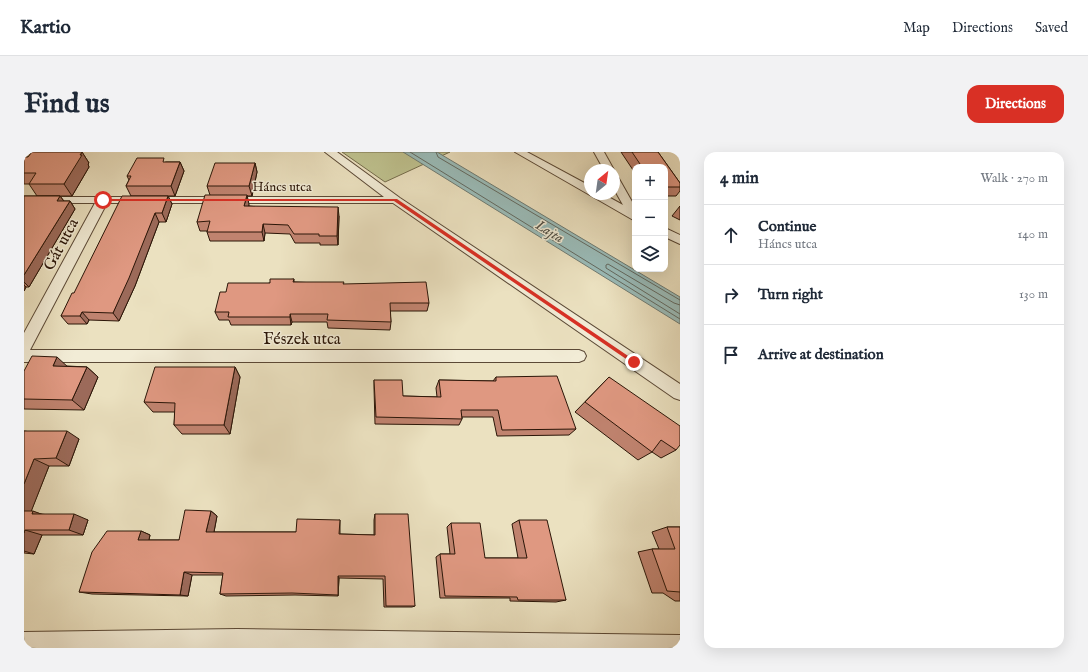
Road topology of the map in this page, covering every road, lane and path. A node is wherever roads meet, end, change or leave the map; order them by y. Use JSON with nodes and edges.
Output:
{"nodes":[{"id":1,"x":330,"y":152,"type":"edge"},
{"id":2,"x":520,"y":152,"type":"edge"},
{"id":3,"x":599,"y":152,"type":"edge"},
{"id":4,"x":606,"y":164,"type":"edge"},
{"id":5,"x":584,"y":188,"type":"edge"},
{"id":6,"x":620,"y":189,"type":"edge"},
{"id":7,"x":24,"y":200,"type":"edge"},
{"id":8,"x":103,"y":200,"type":"junction"},
{"id":9,"x":396,"y":200,"type":"junction"},
{"id":10,"x":605,"y":200,"type":"edge"},
{"id":11,"x":632,"y":211,"type":"edge"},
{"id":12,"x":632,"y":215,"type":"edge"},
{"id":13,"x":668,"y":234,"type":"edge"},
{"id":14,"x":680,"y":240,"type":"edge"},
{"id":15,"x":24,"y":347,"type":"edge"},
{"id":16,"x":24,"y":356,"type":"edge"},
{"id":17,"x":579,"y":356,"type":"dead end"},
{"id":18,"x":680,"y":393,"type":"edge"},
{"id":19,"x":24,"y":643,"type":"edge"},
{"id":20,"x":237,"y":644,"type":"edge"},
{"id":21,"x":680,"y":646,"type":"edge"},
{"id":22,"x":602,"y":647,"type":"edge"}],
"edges":[{"from":1,"to":9,"type":"street"},
{"from":2,"to":5,"type":"street"},
{"from":3,"to":4,"type":"street"},
{"from":6,"to":11,"type":"street"},
{"from":7,"to":8,"type":"street","name":"Háncs utca"},
{"from":8,"to":9,"type":"street","name":"Háncs utca"},
{"from":8,"to":15,"type":"street","name":"Gát utca"},
{"from":9,"to":18,"type":"street"},
{"from":10,"to":12,"type":"street"},
{"from":13,"to":14,"type":"street"},
{"from":16,"to":17,"type":"street","name":"Fészek utca"},
{"from":19,"to":20,"type":"street"},
{"from":20,"to":22,"type":"street"},
{"from":21,"to":22,"type":"street"}]}
